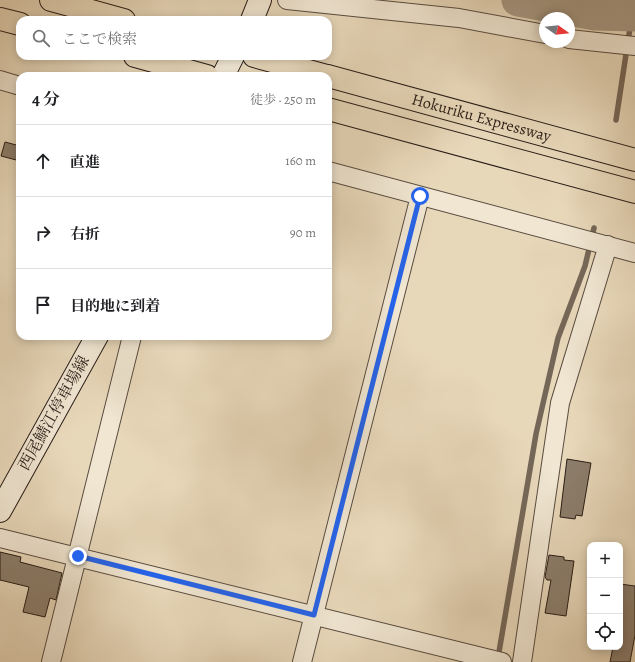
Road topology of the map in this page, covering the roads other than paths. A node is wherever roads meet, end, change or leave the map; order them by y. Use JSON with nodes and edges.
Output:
{"nodes":[{"id":1,"x":51,"y":0,"type":"edge"},
{"id":2,"x":260,"y":0,"type":"edge"},
{"id":3,"x":287,"y":0,"type":"edge"},
{"id":4,"x":109,"y":16,"type":"edge"},
{"id":5,"x":254,"y":16,"type":"edge"},
{"id":6,"x":0,"y":19,"type":"edge"},
{"id":7,"x":16,"y":23,"type":"edge"},
{"id":8,"x":539,"y":33,"type":"edge"},
{"id":9,"x":575,"y":40,"type":"edge"},
{"id":10,"x":635,"y":46,"type":"edge"},
{"id":11,"x":150,"y":60,"type":"edge"},
{"id":12,"x":232,"y":60,"type":"edge"},
{"id":13,"x":270,"y":60,"type":"edge"},
{"id":14,"x":194,"y":72,"type":"edge"},
{"id":15,"x":225,"y":72,"type":"edge"},
{"id":16,"x":313,"y":72,"type":"edge"},
{"id":17,"x":332,"y":77,"type":"edge"},
{"id":18,"x":0,"y":80,"type":"edge"},
{"id":19,"x":16,"y":85,"type":"edge"},
{"id":20,"x":332,"y":110,"type":"edge"},
{"id":21,"x":635,"y":160,"type":"edge"},
{"id":22,"x":332,"y":172,"type":"edge"},
{"id":23,"x":635,"y":192,"type":"edge"},
{"id":24,"x":420,"y":196,"type":"junction"},
{"id":25,"x":608,"y":245,"type":"junction"},
{"id":26,"x":635,"y":252,"type":"edge"},
{"id":27,"x":95,"y":340,"type":"edge"},
{"id":28,"x":131,"y":340,"type":"edge"},
{"id":29,"x":0,"y":511,"type":"edge"},
{"id":30,"x":0,"y":538,"type":"edge"},
{"id":31,"x":78,"y":556,"type":"junction"},
{"id":32,"x":314,"y":615,"type":"junction"},
{"id":33,"x":51,"y":662,"type":"edge"},
{"id":34,"x":302,"y":662,"type":"edge"},
{"id":35,"x":502,"y":662,"type":"edge"},
{"id":36,"x":522,"y":662,"type":"edge"}],
"edges":[{"from":1,"to":4,"type":"highway"},
{"from":2,"to":5,"type":"main road"},
{"from":3,"to":8,"type":"street"},
{"from":6,"to":7,"type":"highway"},
{"from":9,"to":10,"type":"street"},
{"from":11,"to":14,"type":"highway"},
{"from":12,"to":15,"type":"main road"},
{"from":13,"to":16,"type":"highway","name":"Hokuriku Expressway"},
{"from":17,"to":21,"type":"highway","name":"Hokuriku Expressway"},
{"from":18,"to":19,"type":"street"},
{"from":20,"to":23,"type":"highway","name":"Hokuriku Expressway"},
{"from":22,"to":24,"type":"street"},
{"from":24,"to":25,"type":"street"},
{"from":24,"to":32,"type":"street"},
{"from":25,"to":26,"type":"street"},
{"from":25,"to":36,"type":"street"},
{"from":27,"to":29,"type":"main road","name":"西尾鯖江停車場線"},
{"from":28,"to":31,"type":"street"},
{"from":30,"to":31,"type":"street"},
{"from":31,"to":32,"type":"street"},
{"from":31,"to":33,"type":"street"},
{"from":32,"to":34,"type":"street"},
{"from":32,"to":35,"type":"street"}]}
